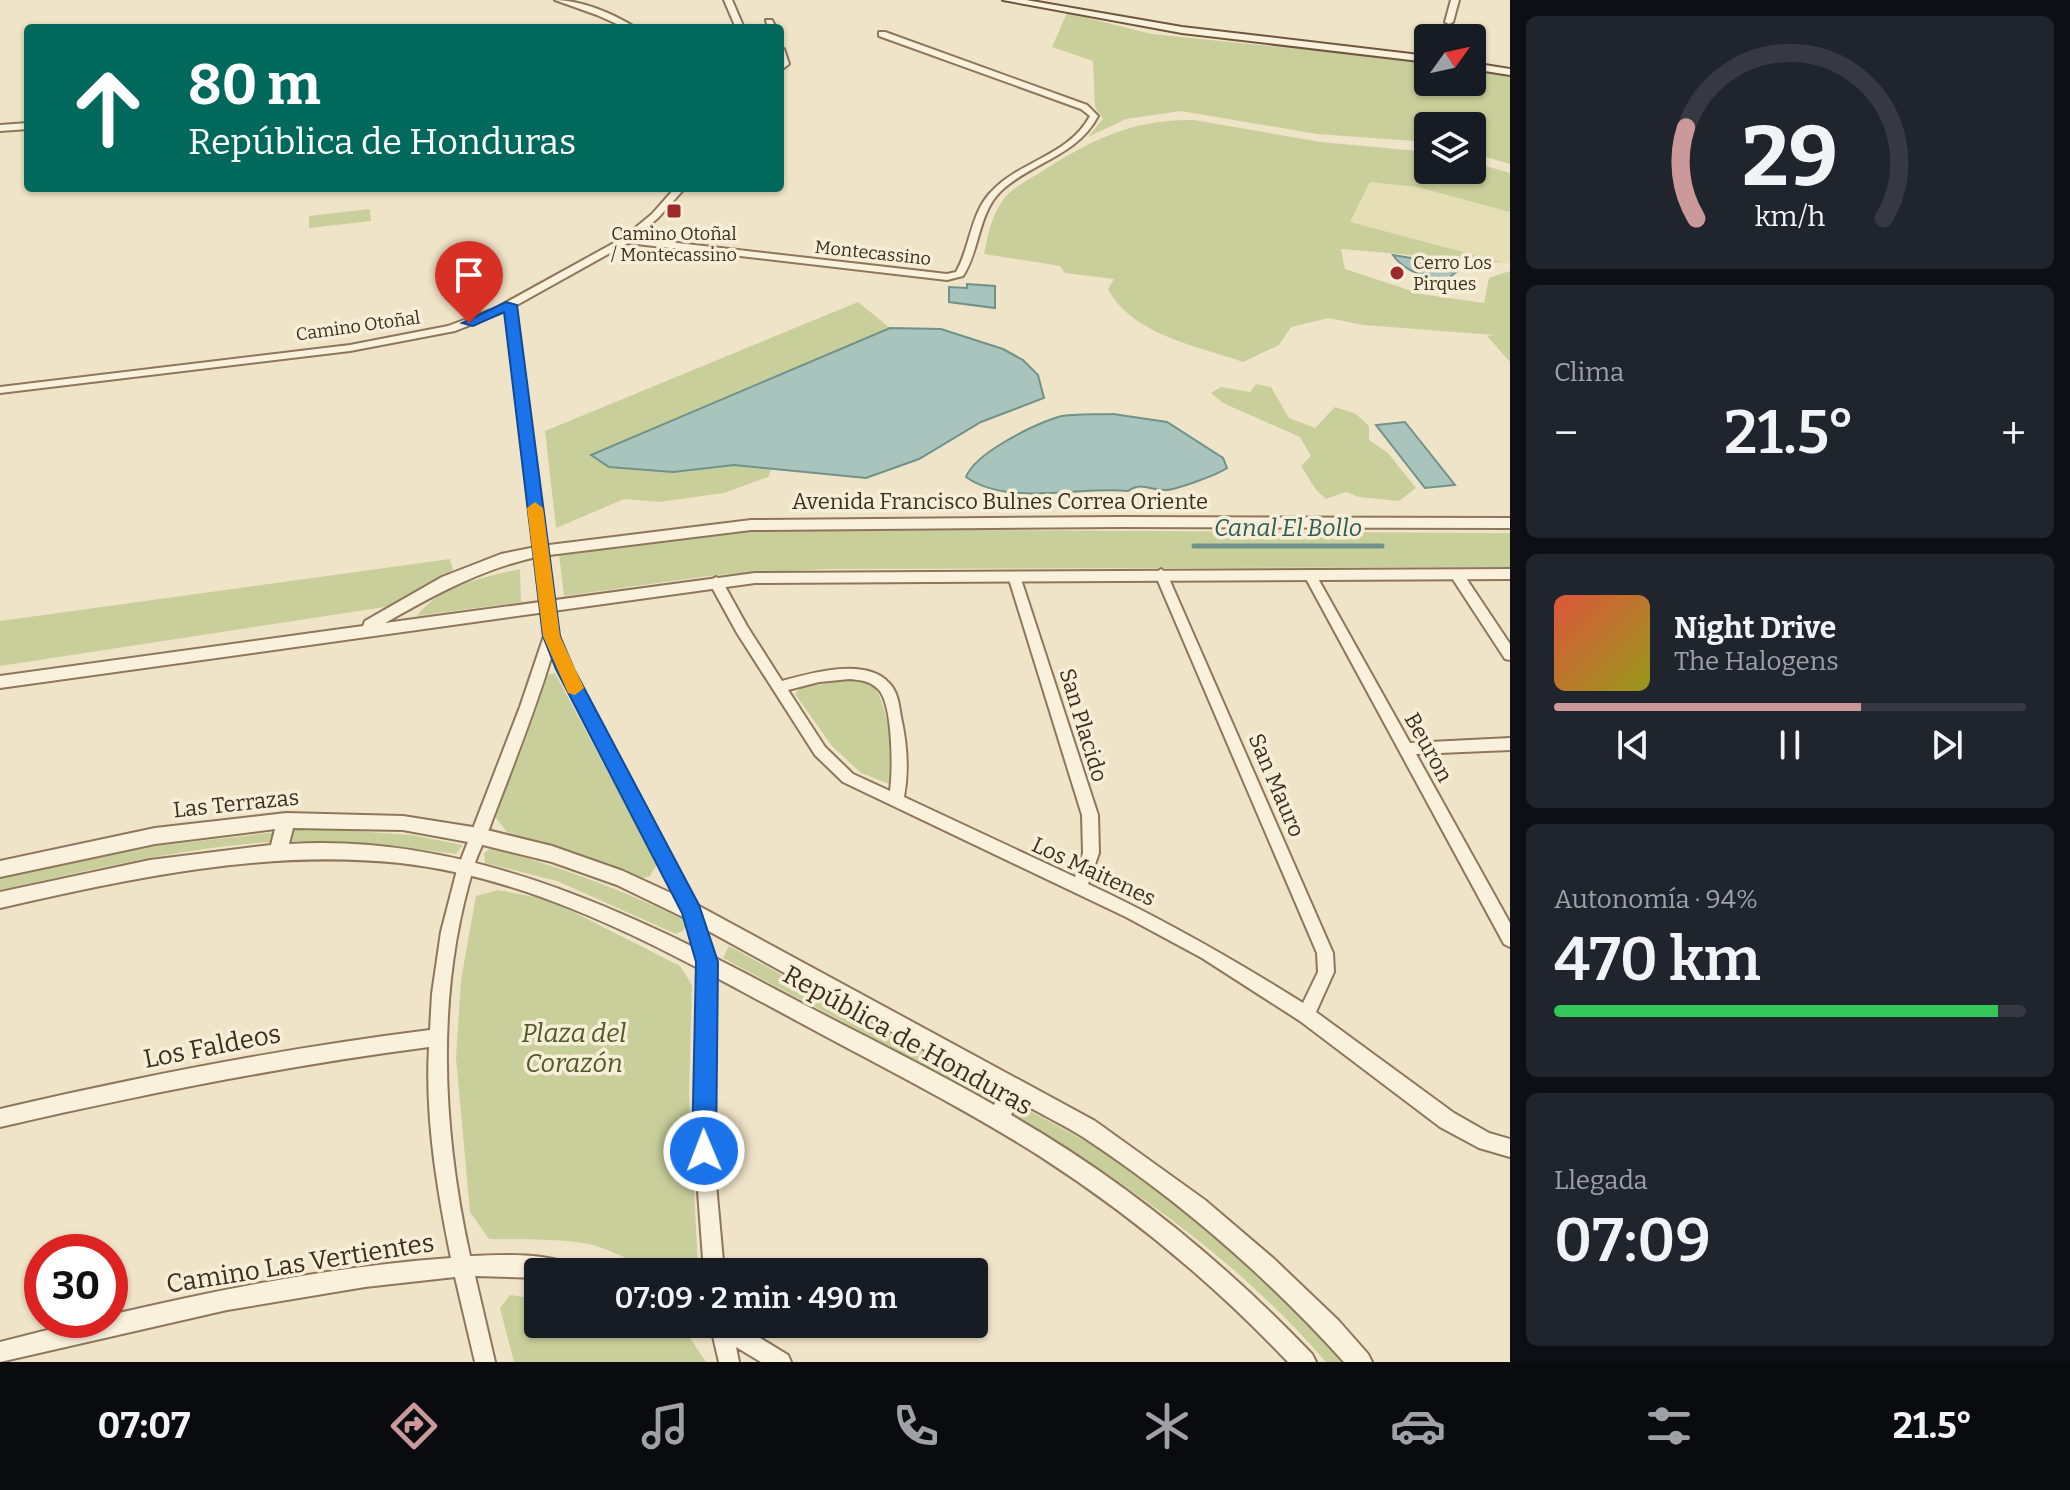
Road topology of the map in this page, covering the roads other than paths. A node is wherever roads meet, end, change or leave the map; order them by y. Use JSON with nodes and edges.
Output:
{"nodes":[{"id":1,"x":559,"y":0,"type":"edge"},
{"id":2,"x":728,"y":0,"type":"edge"},
{"id":3,"x":1008,"y":0,"type":"edge"},
{"id":4,"x":1455,"y":0,"type":"edge"},
{"id":5,"x":1449,"y":22,"type":"dead end"},
{"id":6,"x":623,"y":24,"type":"edge"},
{"id":7,"x":738,"y":24,"type":"edge"},
{"id":8,"x":882,"y":34,"type":"dead end"},
{"id":9,"x":1414,"y":57,"type":"edge"},
{"id":10,"x":1486,"y":68,"type":"edge"},
{"id":11,"x":1510,"y":72,"type":"edge"},
{"id":12,"x":24,"y":126,"type":"edge"},
{"id":13,"x":0,"y":128,"type":"edge"},
{"id":14,"x":676,"y":192,"type":"edge"},
{"id":15,"x":626,"y":240,"type":"junction"},
{"id":16,"x":510,"y":305,"type":"junction"},
{"id":17,"x":0,"y":390,"type":"edge"},
{"id":18,"x":1510,"y":523,"type":"edge"},
{"id":19,"x":541,"y":551,"type":"junction"},
{"id":20,"x":1161,"y":574,"type":"junction"},
{"id":21,"x":1510,"y":574,"type":"edge"},
{"id":22,"x":1310,"y":575,"type":"junction"},
{"id":23,"x":1457,"y":575,"type":"junction"},
{"id":24,"x":1014,"y":576,"type":"junction"},
{"id":25,"x":716,"y":582,"type":"junction"},
{"id":26,"x":549,"y":607,"type":"junction"},
{"id":27,"x":354,"y":633,"type":"junction"},
{"id":28,"x":551,"y":636,"type":"junction"},
{"id":29,"x":1510,"y":655,"type":"edge"},
{"id":30,"x":0,"y":682,"type":"edge"},
{"id":31,"x":779,"y":687,"type":"junction"},
{"id":32,"x":1510,"y":744,"type":"edge"},
{"id":33,"x":1406,"y":749,"type":"junction"},
{"id":34,"x":895,"y":802,"type":"junction"},
{"id":35,"x":286,"y":820,"type":"junction"},
{"id":36,"x":479,"y":836,"type":"junction"},
{"id":37,"x":278,"y":851,"type":"junction"},
{"id":38,"x":466,"y":867,"type":"junction"},
{"id":39,"x":0,"y":869,"type":"edge"},
{"id":40,"x":1079,"y":888,"type":"junction"},
{"id":41,"x":0,"y":900,"type":"edge"},
{"id":42,"x":692,"y":912,"type":"junction"},
{"id":43,"x":1510,"y":939,"type":"edge"},
{"id":44,"x":707,"y":962,"type":"junction"},
{"id":45,"x":1306,"y":1015,"type":"junction"},
{"id":46,"x":435,"y":1038,"type":"junction"},
{"id":47,"x":1014,"y":1086,"type":"junction"},
{"id":48,"x":0,"y":1118,"type":"edge"},
{"id":49,"x":998,"y":1121,"type":"junction"},
{"id":50,"x":1510,"y":1148,"type":"edge"},
{"id":51,"x":713,"y":1258,"type":"edge"},
{"id":52,"x":460,"y":1266,"type":"junction"},
{"id":53,"x":524,"y":1268,"type":"edge"},
{"id":54,"x":723,"y":1338,"type":"edge"},
{"id":55,"x":741,"y":1338,"type":"edge"},
{"id":56,"x":0,"y":1352,"type":"edge"},
{"id":57,"x":485,"y":1362,"type":"edge"},
{"id":58,"x":729,"y":1362,"type":"edge"},
{"id":59,"x":781,"y":1362,"type":"edge"},
{"id":60,"x":1304,"y":1362,"type":"edge"},
{"id":61,"x":1360,"y":1362,"type":"edge"}],
"edges":[{"from":1,"to":6,"type":"street"},
{"from":2,"to":7,"type":"street"},
{"from":3,"to":9,"type":"main road"},
{"from":4,"to":5,"type":"street"},
{"from":8,"to":15,"type":"street","name":"Montecassino"},
{"from":10,"to":11,"type":"main road"},
{"from":12,"to":13,"type":"street"},
{"from":14,"to":15,"type":"street","name":"Camino Otoñal"},
{"from":15,"to":16,"type":"street","name":"Camino Otoñal"},
{"from":16,"to":17,"type":"street","name":"Camino Otoñal"},
{"from":16,"to":19,"type":"street"},
{"from":18,"to":19,"type":"street","name":"Avenida Francisco Bulnes Correa Oriente"},
{"from":19,"to":26,"type":"street"},
{"from":19,"to":27,"type":"street","name":"Avenida Francisco Bulnes Correa Oriente"},
{"from":20,"to":22,"type":"street"},
{"from":20,"to":24,"type":"street"},
{"from":20,"to":45,"type":"street","name":"San Mauro"},
{"from":21,"to":23,"type":"street"},
{"from":22,"to":23,"type":"street"},
{"from":22,"to":33,"type":"street","name":"Beuron"},
{"from":23,"to":29,"type":"street"},
{"from":24,"to":25,"type":"street"},
{"from":24,"to":40,"type":"street","name":"San Placido"},
{"from":25,"to":26,"type":"street"},
{"from":25,"to":31,"type":"street","name":"Los Maitenes"},
{"from":26,"to":27,"type":"street"},
{"from":26,"to":28,"type":"street"},
{"from":27,"to":30,"type":"street"},
{"from":28,"to":36,"type":"street"},
{"from":28,"to":42,"type":"street"},
{"from":31,"to":34,"type":"street","name":"Los Maitenes"},
{"from":31,"to":34,"type":"street"},
{"from":32,"to":33,"type":"street"},
{"from":33,"to":43,"type":"street","name":"Beuron"},
{"from":34,"to":40,"type":"street","name":"Los Maitenes"},
{"from":35,"to":36,"type":"street","name":"Las Terrazas"},
{"from":35,"to":37,"type":"street"},
{"from":35,"to":39,"type":"street","name":"Las Terrazas"},
{"from":36,"to":38,"type":"street"},
{"from":36,"to":42,"type":"street","name":"República de Honduras"},
{"from":37,"to":38,"type":"street"},
{"from":37,"to":41,"type":"street"},
{"from":38,"to":44,"type":"street","name":"República de Honduras"},
{"from":38,"to":46,"type":"street"},
{"from":40,"to":45,"type":"street","name":"Los Maitenes"},
{"from":42,"to":44,"type":"street"},
{"from":42,"to":47,"type":"street","name":"República de Honduras"},
{"from":44,"to":49,"type":"street","name":"República de Honduras"},
{"from":44,"to":51,"type":"street"},
{"from":45,"to":50,"type":"street","name":"Los Maitenes"},
{"from":46,"to":48,"type":"street","name":"Los Faldeos"},
{"from":46,"to":52,"type":"street"},
{"from":47,"to":49,"type":"street"},
{"from":47,"to":61,"type":"street","name":"República de Honduras"},
{"from":49,"to":60,"type":"street","name":"República de Honduras"},
{"from":52,"to":53,"type":"street","name":"Camino Las Vertientes"},
{"from":52,"to":56,"type":"street","name":"Camino Las Vertientes"},
{"from":52,"to":57,"type":"street"},
{"from":54,"to":58,"type":"street"},
{"from":55,"to":59,"type":"street"}]}
